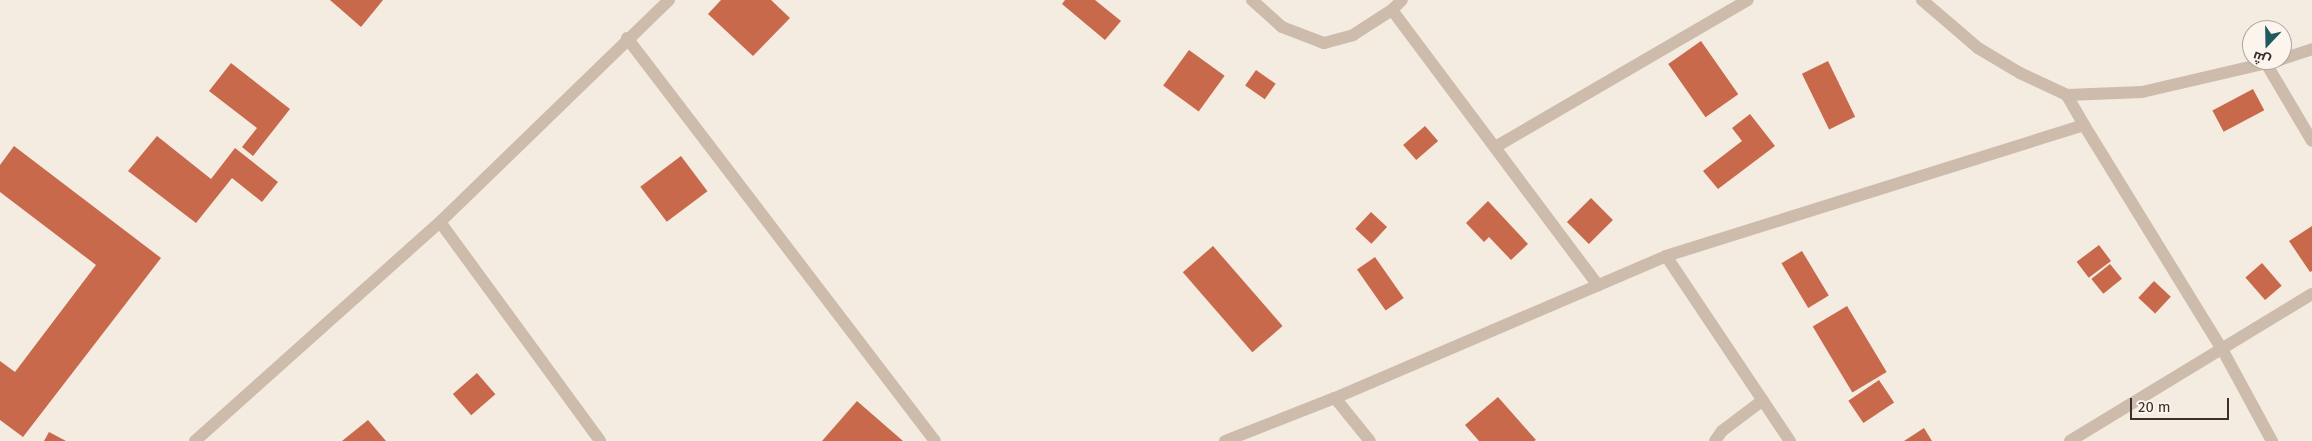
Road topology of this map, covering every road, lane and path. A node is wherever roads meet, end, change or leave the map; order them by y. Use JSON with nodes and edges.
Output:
{"nodes":[{"id":1,"x":669,"y":0,"type":"edge"},
{"id":2,"x":1252,"y":0,"type":"edge"},
{"id":3,"x":1402,"y":0,"type":"edge"},
{"id":4,"x":1748,"y":0,"type":"edge"},
{"id":5,"x":1922,"y":0,"type":"edge"},
{"id":6,"x":1392,"y":10,"type":"junction"},
{"id":7,"x":627,"y":38,"type":"junction"},
{"id":8,"x":2312,"y":49,"type":"edge"},
{"id":9,"x":2292,"y":56,"type":"edge"},
{"id":10,"x":2244,"y":70,"type":"edge"},
{"id":11,"x":2270,"y":70,"type":"edge"},
{"id":12,"x":2068,"y":94,"type":"junction"},
{"id":13,"x":2084,"y":126,"type":"junction"},
{"id":14,"x":2312,"y":141,"type":"edge"},
{"id":15,"x":1497,"y":146,"type":"junction"},
{"id":16,"x":440,"y":222,"type":"junction"},
{"id":17,"x":1666,"y":256,"type":"junction"},
{"id":18,"x":1598,"y":285,"type":"junction"},
{"id":19,"x":2312,"y":294,"type":"edge"},
{"id":20,"x":2222,"y":349,"type":"junction"},
{"id":21,"x":1335,"y":398,"type":"junction"},
{"id":22,"x":1763,"y":400,"type":"junction"},
{"id":23,"x":208,"y":436,"type":"edge"},
{"id":24,"x":195,"y":441,"type":"edge"},
{"id":25,"x":600,"y":441,"type":"edge"},
{"id":26,"x":935,"y":441,"type":"edge"},
{"id":27,"x":1226,"y":441,"type":"edge"},
{"id":28,"x":1370,"y":441,"type":"edge"},
{"id":29,"x":1715,"y":441,"type":"edge"},
{"id":30,"x":1790,"y":441,"type":"edge"},
{"id":31,"x":2070,"y":441,"type":"edge"},
{"id":32,"x":2272,"y":441,"type":"edge"}],
"edges":[{"from":1,"to":7,"type":"street"},
{"from":2,"to":6,"type":"street"},
{"from":3,"to":6,"type":"street"},
{"from":4,"to":15,"type":"street"},
{"from":5,"to":12,"type":"street"},
{"from":6,"to":15,"type":"street"},
{"from":7,"to":16,"type":"street"},
{"from":7,"to":26,"type":"street"},
{"from":8,"to":9,"type":"street"},
{"from":10,"to":12,"type":"street"},
{"from":11,"to":14,"type":"street"},
{"from":12,"to":13,"type":"street"},
{"from":13,"to":17,"type":"street"},
{"from":13,"to":20,"type":"street"},
{"from":15,"to":18,"type":"street"},
{"from":16,"to":23,"type":"street"},
{"from":16,"to":25,"type":"street"},
{"from":17,"to":18,"type":"street"},
{"from":17,"to":22,"type":"street"},
{"from":18,"to":21,"type":"street"},
{"from":19,"to":20,"type":"street"},
{"from":20,"to":31,"type":"street"},
{"from":20,"to":32,"type":"street"},
{"from":21,"to":27,"type":"street"},
{"from":21,"to":28,"type":"street"},
{"from":22,"to":29,"type":"street"},
{"from":22,"to":30,"type":"street"},
{"from":23,"to":24,"type":"street"}]}
